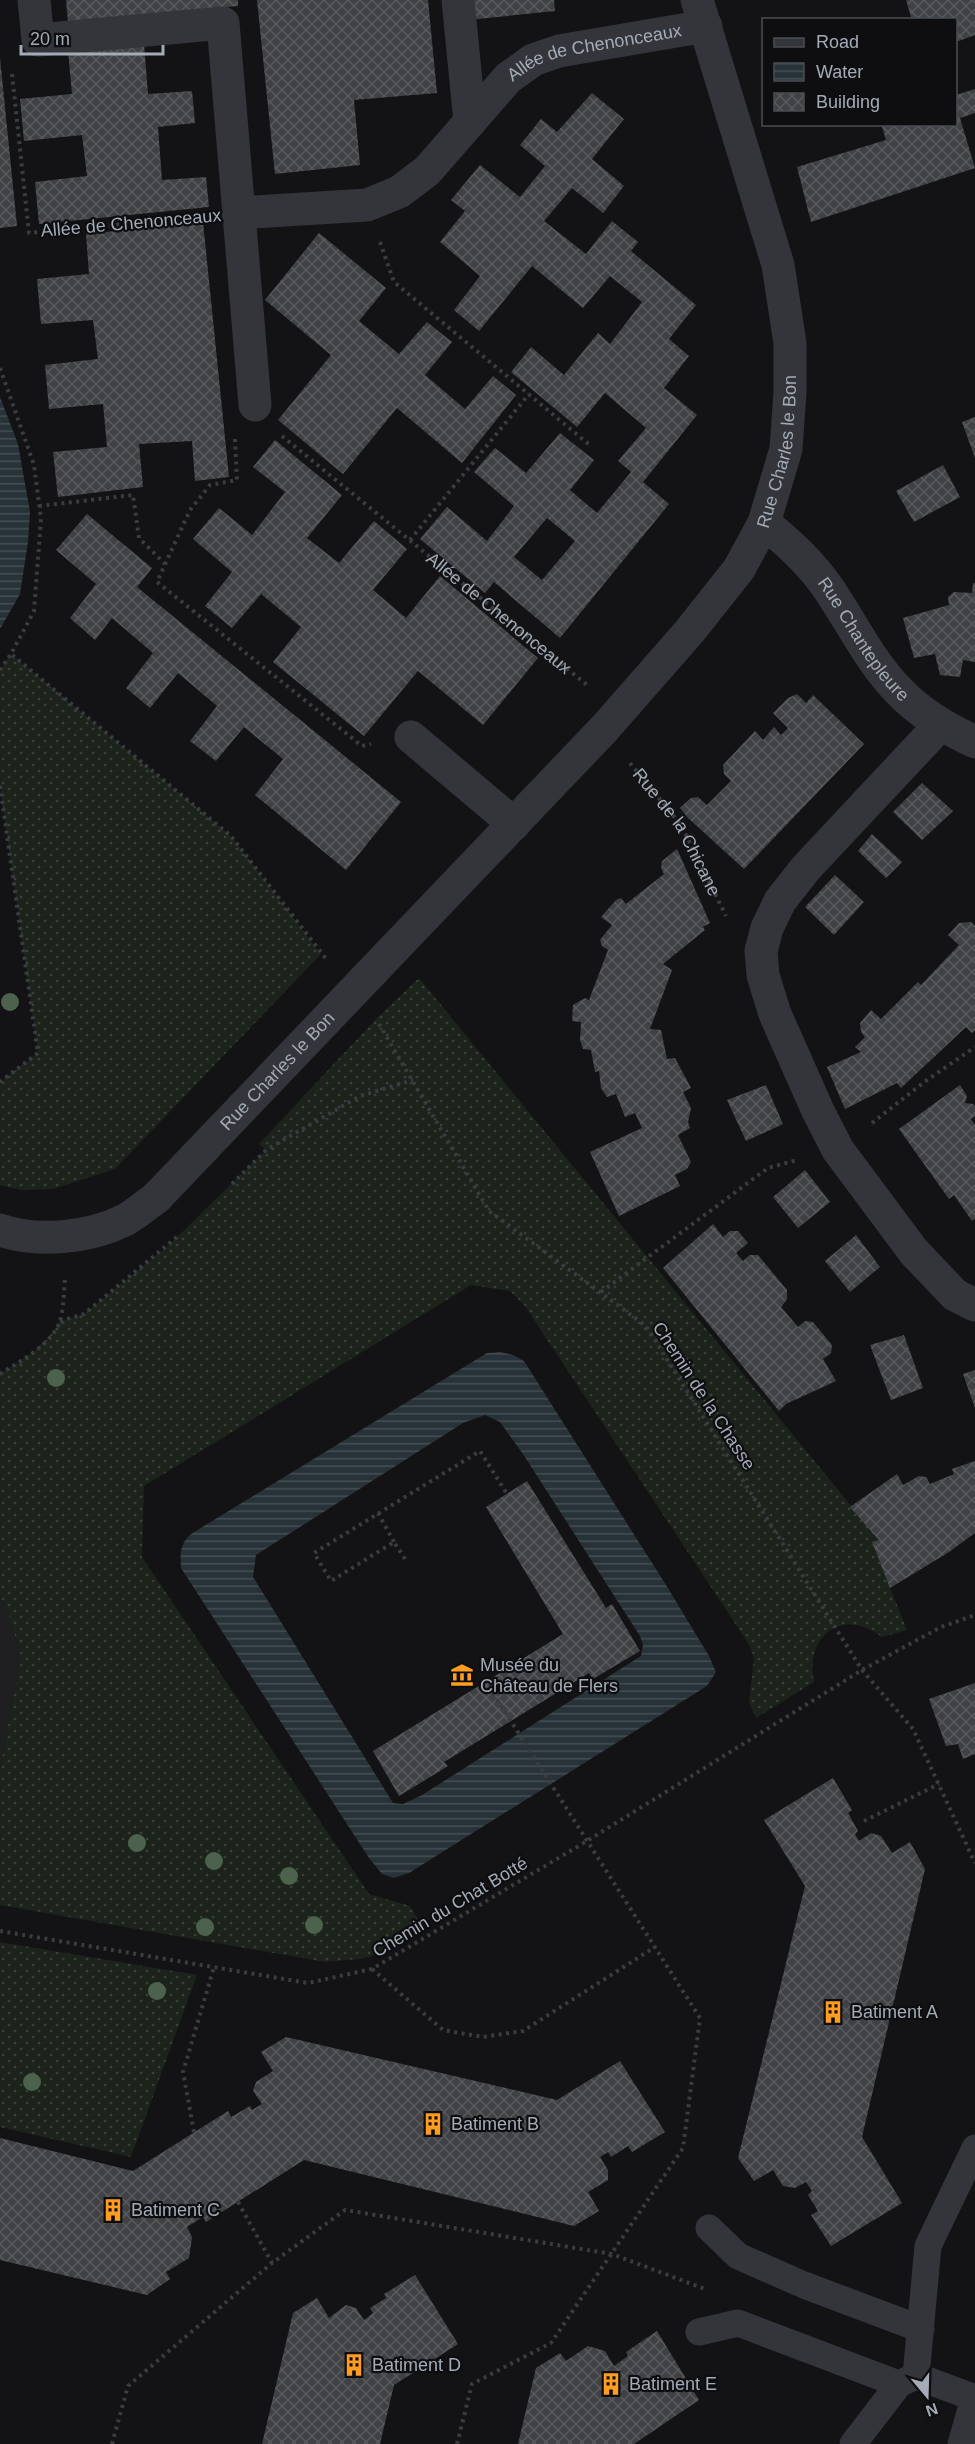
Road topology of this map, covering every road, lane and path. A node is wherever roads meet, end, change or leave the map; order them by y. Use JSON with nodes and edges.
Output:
{"nodes":[{"id":1,"x":34,"y":0,"type":"edge"},
{"id":2,"x":458,"y":0,"type":"edge"},
{"id":3,"x":702,"y":13,"type":"edge"},
{"id":4,"x":38,"y":40,"type":"junction"},
{"id":5,"x":470,"y":122,"type":"junction"},
{"id":6,"x":367,"y":205,"type":"junction"},
{"id":7,"x":238,"y":213,"type":"junction"},
{"id":8,"x":0,"y":368,"type":"edge"},
{"id":9,"x":529,"y":394,"type":"junction"},
{"id":10,"x":255,"y":405,"type":"junction"},
{"id":11,"x":592,"y":447,"type":"dead end"},
{"id":12,"x":39,"y":507,"type":"junction"},
{"id":13,"x":764,"y":523,"type":"junction"},
{"id":14,"x":410,"y":540,"type":"junction"},
{"id":15,"x":165,"y":564,"type":"junction"},
{"id":16,"x":11,"y":654,"type":"junction"},
{"id":17,"x":0,"y":670,"type":"edge"},
{"id":18,"x":589,"y":687,"type":"dead end"},
{"id":19,"x":940,"y":725,"type":"junction"},
{"id":20,"x":604,"y":729,"type":"junction"},
{"id":21,"x":411,"y":737,"type":"joint"},
{"id":22,"x":975,"y":742,"type":"edge"},
{"id":23,"x":0,"y":786,"type":"edge"},
{"id":24,"x":514,"y":824,"type":"junction"},
{"id":25,"x":729,"y":921,"type":"dead end"},
{"id":26,"x":328,"y":961,"type":"dead end"},
{"id":27,"x":354,"y":993,"type":"junction"},
{"id":28,"x":975,"y":1047,"type":"edge"},
{"id":29,"x":413,"y":1080,"type":"junction"},
{"id":30,"x":0,"y":1082,"type":"edge"},
{"id":31,"x":838,"y":1150,"type":"junction"},
{"id":32,"x":226,"y":1190,"type":"dead end"},
{"id":33,"x":185,"y":1229,"type":"dead end"},
{"id":34,"x":0,"y":1230,"type":"edge"},
{"id":35,"x":66,"y":1275,"type":"dead end"},
{"id":36,"x":601,"y":1292,"type":"junction"},
{"id":37,"x":975,"y":1305,"type":"edge"},
{"id":38,"x":60,"y":1322,"type":"junction"},
{"id":39,"x":0,"y":1374,"type":"edge"},
{"id":40,"x":507,"y":1494,"type":"dead end"},
{"id":41,"x":378,"y":1513,"type":"junction"},
{"id":42,"x":394,"y":1542,"type":"junction"},
{"id":43,"x":405,"y":1559,"type":"dead end"},
{"id":44,"x":975,"y":1615,"type":"edge"},
{"id":45,"x":862,"y":1670,"type":"junction"},
{"id":46,"x":486,"y":1682,"type":"dead end"},
{"id":47,"x":939,"y":1784,"type":"junction"},
{"id":48,"x":864,"y":1821,"type":"dead end"},
{"id":49,"x":587,"y":1841,"type":"junction"},
{"id":50,"x":975,"y":1863,"type":"edge"},
{"id":51,"x":0,"y":1931,"type":"edge"},
{"id":52,"x":655,"y":1947,"type":"junction"},
{"id":53,"x":214,"y":1966,"type":"junction"},
{"id":54,"x":372,"y":1969,"type":"junction"},
{"id":55,"x":194,"y":2132,"type":"dead end"},
{"id":56,"x":975,"y":2148,"type":"edge"},
{"id":57,"x":238,"y":2202,"type":"dead end"},
{"id":58,"x":709,"y":2228,"type":"dead end"},
{"id":59,"x":612,"y":2254,"type":"junction"},
{"id":60,"x":272,"y":2263,"type":"junction"},
{"id":61,"x":712,"y":2291,"type":"dead end"},
{"id":62,"x":921,"y":2329,"type":"junction"},
{"id":63,"x":699,"y":2332,"type":"dead end"},
{"id":64,"x":908,"y":2380,"type":"junction"},
{"id":65,"x":975,"y":2397,"type":"edge"},
{"id":66,"x":975,"y":2406,"type":"edge"},
{"id":67,"x":112,"y":2444,"type":"edge"},
{"id":68,"x":457,"y":2444,"type":"edge"},
{"id":69,"x":853,"y":2444,"type":"edge"},
{"id":70,"x":964,"y":2444,"type":"edge"}],
"edges":[{"from":1,"to":4,"type":"street"},
{"from":2,"to":5,"type":"street"},
{"from":3,"to":5,"type":"street","name":"Allée de Chenonceaux"},
{"from":3,"to":13,"type":"street","name":"Rue Charles le Bon"},
{"from":4,"to":7,"type":"street","name":"Allée de Chenonceaux"},
{"from":4,"to":7,"type":"path","name":"Allée de Chenonceaux"},
{"from":5,"to":6,"type":"street","name":"Allée de Chenonceaux"},
{"from":6,"to":7,"type":"street","name":"Allée de Chenonceaux"},
{"from":6,"to":9,"type":"path"},
{"from":7,"to":10,"type":"street","name":"Allée de Chenonceaux"},
{"from":8,"to":12,"type":"path"},
{"from":9,"to":11,"type":"path"},
{"from":9,"to":14,"type":"path","name":"Allée de Chenonceaux"},
{"from":10,"to":14,"type":"path","name":"Allée de Chenonceaux"},
{"from":10,"to":15,"type":"path"},
{"from":12,"to":15,"type":"path"},
{"from":12,"to":16,"type":"path"},
{"from":13,"to":19,"type":"street","name":"Rue Chantepleure"},
{"from":13,"to":20,"type":"street","name":"Rue Charles le Bon"},
{"from":14,"to":18,"type":"path","name":"Allée de Chenonceaux"},
{"from":15,"to":21,"type":"path"},
{"from":16,"to":17,"type":"path"},
{"from":16,"to":26,"type":"path"},
{"from":19,"to":22,"type":"street","name":"Rue Chantepleure"},
{"from":19,"to":31,"type":"street"},
{"from":20,"to":24,"type":"street","name":"Rue Charles le Bon"},
{"from":20,"to":25,"type":"path","name":"Rue de la Chicane"},
{"from":21,"to":24,"type":"street"},
{"from":23,"to":30,"type":"path"},
{"from":24,"to":27,"type":"street","name":"Rue Charles le Bon"},
{"from":27,"to":29,"type":"path","name":"Chemin de la Chasse"},
{"from":27,"to":34,"type":"street","name":"Rue Charles le Bon"},
{"from":28,"to":31,"type":"path"},
{"from":29,"to":32,"type":"path"},
{"from":29,"to":36,"type":"path","name":"Chemin de la Chasse"},
{"from":31,"to":36,"type":"path"},
{"from":31,"to":37,"type":"street"},
{"from":33,"to":38,"type":"path"},
{"from":35,"to":38,"type":"path"},
{"from":36,"to":45,"type":"path","name":"Chemin de la Chasse"},
{"from":38,"to":39,"type":"path"},
{"from":40,"to":41,"type":"path"},
{"from":41,"to":42,"type":"path"},
{"from":41,"to":42,"type":"path"},
{"from":42,"to":43,"type":"path"},
{"from":44,"to":45,"type":"path","name":"Chemin du Chat Botté"},
{"from":45,"to":47,"type":"path","name":"Chemin de la Chasse"},
{"from":45,"to":49,"type":"path","name":"Chemin du Chat Botté"},
{"from":46,"to":49,"type":"path"},
{"from":47,"to":48,"type":"path"},
{"from":47,"to":50,"type":"path","name":"Chemin de la Chasse"},
{"from":49,"to":52,"type":"path"},
{"from":49,"to":54,"type":"path","name":"Chemin du Chat Botté"},
{"from":51,"to":53,"type":"path","name":"Chemin du Chat Botté"},
{"from":52,"to":54,"type":"path"},
{"from":52,"to":59,"type":"path"},
{"from":53,"to":54,"type":"path","name":"Chemin du Chat Botté"},
{"from":53,"to":55,"type":"path"},
{"from":56,"to":62,"type":"lane"},
{"from":57,"to":60,"type":"path"},
{"from":58,"to":62,"type":"lane"},
{"from":59,"to":60,"type":"path"},
{"from":59,"to":61,"type":"path"},
{"from":59,"to":68,"type":"path"},
{"from":60,"to":67,"type":"path"},
{"from":62,"to":64,"type":"lane"},
{"from":63,"to":64,"type":"lane"},
{"from":64,"to":65,"type":"lane"},
{"from":64,"to":69,"type":"lane"},
{"from":66,"to":70,"type":"street"}]}
